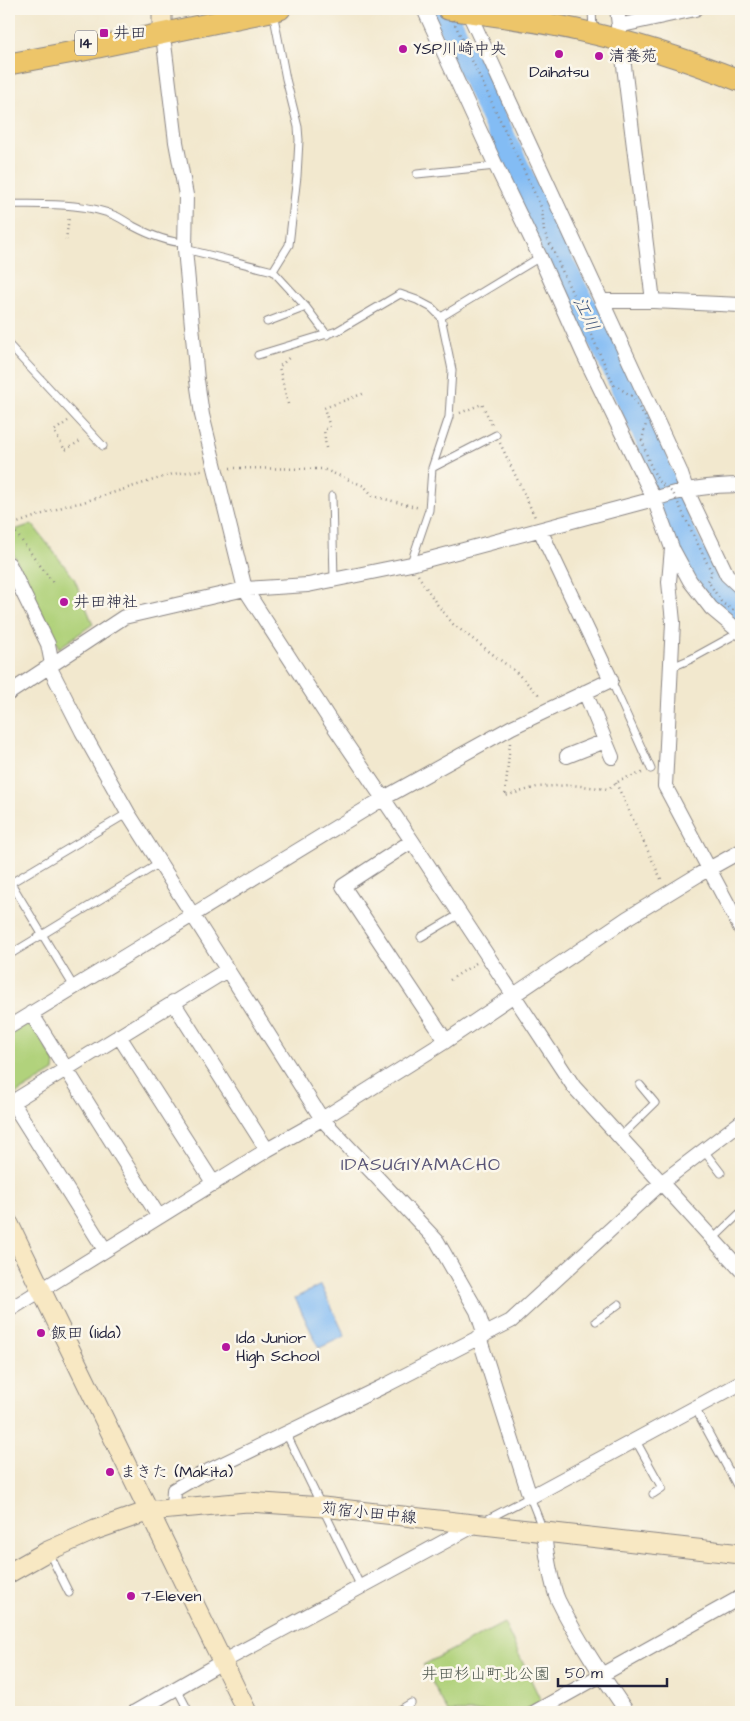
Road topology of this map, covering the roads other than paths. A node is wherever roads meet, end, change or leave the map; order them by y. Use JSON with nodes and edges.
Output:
{"nodes":[{"id":1,"x":241,"y":9,"type":"edge"},
{"id":2,"x":275,"y":9,"type":"edge"},
{"id":3,"x":424,"y":9,"type":"edge"},
{"id":4,"x":508,"y":9,"type":"edge"},
{"id":5,"x":616,"y":9,"type":"edge"},
{"id":6,"x":695,"y":9,"type":"edge"},
{"id":7,"x":459,"y":12,"type":"edge"},
{"id":8,"x":545,"y":16,"type":"edge"},
{"id":9,"x":593,"y":22,"type":"edge"},
{"id":10,"x":162,"y":23,"type":"edge"},
{"id":11,"x":619,"y":32,"type":"junction"},
{"id":12,"x":9,"y":56,"type":"edge"},
{"id":13,"x":9,"y":64,"type":"edge"},
{"id":14,"x":741,"y":70,"type":"edge"},
{"id":15,"x":741,"y":81,"type":"edge"},
{"id":16,"x":496,"y":166,"type":"junction"},
{"id":17,"x":417,"y":174,"type":"dead end"},
{"id":18,"x":9,"y":204,"type":"edge"},
{"id":19,"x":185,"y":246,"type":"junction"},
{"id":20,"x":540,"y":257,"type":"junction"},
{"id":21,"x":273,"y":271,"type":"junction"},
{"id":22,"x":602,"y":301,"type":"junction"},
{"id":23,"x":653,"y":301,"type":"junction"},
{"id":24,"x":741,"y":305,"type":"edge"},
{"id":25,"x":306,"y":308,"type":"junction"},
{"id":26,"x":441,"y":317,"type":"junction"},
{"id":27,"x":267,"y":322,"type":"dead end"},
{"id":28,"x":326,"y":335,"type":"junction"},
{"id":29,"x":9,"y":344,"type":"edge"},
{"id":30,"x":258,"y":356,"type":"dead end"},
{"id":31,"x":496,"y":435,"type":"road end"},
{"id":32,"x":104,"y":446,"type":"dead end"},
{"id":33,"x":432,"y":468,"type":"junction"},
{"id":34,"x":741,"y":485,"type":"edge"},
{"id":35,"x":686,"y":489,"type":"junction"},
{"id":36,"x":332,"y":496,"type":"dead end"},
{"id":37,"x":654,"y":499,"type":"junction"},
{"id":38,"x":540,"y":530,"type":"junction"},
{"id":39,"x":672,"y":548,"type":"junction"},
{"id":40,"x":9,"y":564,"type":"edge"},
{"id":41,"x":411,"y":564,"type":"junction"},
{"id":42,"x":334,"y":580,"type":"junction"},
{"id":43,"x":741,"y":588,"type":"edge"},
{"id":44,"x":245,"y":589,"type":"junction"},
{"id":45,"x":741,"y":632,"type":"edge"},
{"id":46,"x":51,"y":665,"type":"junction"},
{"id":47,"x":672,"y":667,"type":"junction"},
{"id":48,"x":611,"y":680,"type":"junction"},
{"id":49,"x":585,"y":692,"type":"junction"},
{"id":50,"x":9,"y":693,"type":"edge"},
{"id":51,"x":605,"y":740,"type":"junction"},
{"id":52,"x":568,"y":756,"type":"dead end"},
{"id":53,"x":612,"y":757,"type":"dead end"},
{"id":54,"x":651,"y":770,"type":"road end"},
{"id":55,"x":384,"y":798,"type":"junction"},
{"id":56,"x":128,"y":813,"type":"junction"},
{"id":57,"x":412,"y":841,"type":"junction"},
{"id":58,"x":741,"y":851,"type":"edge"},
{"id":59,"x":160,"y":863,"type":"junction"},
{"id":60,"x":709,"y":869,"type":"junction"},
{"id":61,"x":10,"y":884,"type":"edge"},
{"id":62,"x":193,"y":914,"type":"junction"},
{"id":63,"x":460,"y":914,"type":"junction"},
{"id":64,"x":741,"y":929,"type":"edge"},
{"id":65,"x":41,"y":935,"type":"junction"},
{"id":66,"x":421,"y":937,"type":"dead end"},
{"id":67,"x":9,"y":955,"type":"edge"},
{"id":68,"x":227,"y":970,"type":"junction"},
{"id":69,"x":74,"y":988,"type":"junction"},
{"id":70,"x":514,"y":994,"type":"junction"},
{"id":71,"x":173,"y":1002,"type":"junction"},
{"id":72,"x":31,"y":1013,"type":"junction"},
{"id":73,"x":9,"y":1027,"type":"edge"},
{"id":74,"x":119,"y":1036,"type":"junction"},
{"id":75,"x":446,"y":1041,"type":"junction"},
{"id":76,"x":65,"y":1069,"type":"junction"},
{"id":77,"x":640,"y":1084,"type":"dead end"},
{"id":78,"x":10,"y":1103,"type":"edge"},
{"id":79,"x":322,"y":1119,"type":"junction"},
{"id":80,"x":741,"y":1122,"type":"edge"},
{"id":81,"x":620,"y":1137,"type":"junction"},
{"id":82,"x":267,"y":1150,"type":"junction"},
{"id":83,"x":704,"y":1150,"type":"junction"},
{"id":84,"x":721,"y":1173,"type":"dead end"},
{"id":85,"x":661,"y":1182,"type":"junction"},
{"id":86,"x":214,"y":1184,"type":"junction"},
{"id":87,"x":741,"y":1212,"type":"edge"},
{"id":88,"x":159,"y":1217,"type":"junction"},
{"id":89,"x":9,"y":1224,"type":"edge"},
{"id":90,"x":712,"y":1239,"type":"junction"},
{"id":91,"x":105,"y":1250,"type":"junction"},
{"id":92,"x":741,"y":1270,"type":"edge"},
{"id":93,"x":42,"y":1289,"type":"junction"},
{"id":94,"x":619,"y":1304,"type":"dead end"},
{"id":95,"x":9,"y":1310,"type":"edge"},
{"id":96,"x":596,"y":1321,"type":"dead end"},
{"id":97,"x":482,"y":1336,"type":"junction"},
{"id":98,"x":741,"y":1383,"type":"edge"},
{"id":99,"x":695,"y":1408,"type":"junction"},
{"id":100,"x":286,"y":1433,"type":"junction"},
{"id":101,"x":636,"y":1441,"type":"junction"},
{"id":102,"x":741,"y":1493,"type":"edge"},
{"id":103,"x":652,"y":1494,"type":"dead end"},
{"id":104,"x":530,"y":1497,"type":"junction"},
{"id":105,"x":324,"y":1507,"type":"junction"},
{"id":106,"x":173,"y":1509,"type":"junction"},
{"id":107,"x":149,"y":1511,"type":"junction"},
{"id":108,"x":475,"y":1525,"type":"junction"},
{"id":109,"x":544,"y":1532,"type":"junction"},
{"id":110,"x":48,"y":1551,"type":"junction"},
{"id":111,"x":741,"y":1554,"type":"edge"},
{"id":112,"x":9,"y":1573,"type":"edge"},
{"id":113,"x":361,"y":1587,"type":"junction"},
{"id":114,"x":69,"y":1594,"type":"dead end"},
{"id":115,"x":741,"y":1597,"type":"edge"},
{"id":116,"x":222,"y":1662,"type":"junction"},
{"id":117,"x":602,"y":1676,"type":"junction"},
{"id":118,"x":177,"y":1689,"type":"junction"},
{"id":119,"x":411,"y":1703,"type":"dead end"},
{"id":120,"x":134,"y":1712,"type":"edge"},
{"id":121,"x":188,"y":1712,"type":"edge"},
{"id":122,"x":247,"y":1712,"type":"edge"},
{"id":123,"x":396,"y":1712,"type":"edge"},
{"id":124,"x":535,"y":1712,"type":"edge"},
{"id":125,"x":627,"y":1712,"type":"edge"}],
"edges":[{"from":1,"to":10,"type":"main road","number":"14"},
{"from":2,"to":10,"type":"main road","number":"14"},
{"from":2,"to":21,"type":"lane"},
{"from":3,"to":16,"type":"street"},
{"from":4,"to":8,"type":"main road"},
{"from":5,"to":11,"type":"street"},
{"from":6,"to":11,"type":"street"},
{"from":7,"to":8,"type":"main road"},
{"from":7,"to":22,"type":"street"},
{"from":8,"to":9,"type":"main road"},
{"from":9,"to":11,"type":"main road"},
{"from":10,"to":12,"type":"main road","number":"14"},
{"from":10,"to":13,"type":"main road","number":"14"},
{"from":10,"to":19,"type":"street"},
{"from":11,"to":14,"type":"main road"},
{"from":11,"to":15,"type":"main road"},
{"from":11,"to":23,"type":"street"},
{"from":16,"to":17,"type":"lane"},
{"from":16,"to":20,"type":"street"},
{"from":18,"to":19,"type":"lane"},
{"from":19,"to":21,"type":"lane"},
{"from":19,"to":44,"type":"street"},
{"from":20,"to":26,"type":"lane"},
{"from":20,"to":37,"type":"street"},
{"from":21,"to":25,"type":"lane"},
{"from":22,"to":23,"type":"street"},
{"from":22,"to":35,"type":"street"},
{"from":23,"to":24,"type":"street"},
{"from":25,"to":27,"type":"lane"},
{"from":25,"to":28,"type":"lane"},
{"from":26,"to":28,"type":"lane"},
{"from":26,"to":33,"type":"lane"},
{"from":28,"to":30,"type":"lane"},
{"from":29,"to":32,"type":"lane"},
{"from":31,"to":33,"type":"lane"},
{"from":33,"to":41,"type":"lane"},
{"from":34,"to":35,"type":"street"},
{"from":35,"to":37,"type":"street"},
{"from":35,"to":43,"type":"street"},
{"from":36,"to":42,"type":"lane"},
{"from":37,"to":38,"type":"street"},
{"from":37,"to":39,"type":"street"},
{"from":38,"to":41,"type":"street"},
{"from":38,"to":48,"type":"street"},
{"from":39,"to":45,"type":"street"},
{"from":39,"to":47,"type":"street"},
{"from":40,"to":46,"type":"street"},
{"from":41,"to":42,"type":"street"},
{"from":42,"to":44,"type":"street"},
{"from":44,"to":46,"type":"street"},
{"from":44,"to":55,"type":"street"},
{"from":45,"to":47,"type":"lane"},
{"from":46,"to":50,"type":"street"},
{"from":46,"to":56,"type":"street"},
{"from":47,"to":60,"type":"street"},
{"from":48,"to":49,"type":"street"},
{"from":48,"to":54,"type":"lane"},
{"from":49,"to":51,"type":"street"},
{"from":49,"to":55,"type":"street"},
{"from":51,"to":52,"type":"street"},
{"from":51,"to":53,"type":"street"},
{"from":55,"to":57,"type":"street"},
{"from":55,"to":62,"type":"street"},
{"from":56,"to":59,"type":"street"},
{"from":56,"to":61,"type":"lane"},
{"from":57,"to":63,"type":"street"},
{"from":57,"to":75,"type":"street"},
{"from":58,"to":60,"type":"street"},
{"from":59,"to":62,"type":"street"},
{"from":59,"to":65,"type":"lane"},
{"from":60,"to":64,"type":"street"},
{"from":60,"to":70,"type":"street"},
{"from":61,"to":65,"type":"lane"},
{"from":62,"to":68,"type":"street"},
{"from":62,"to":69,"type":"street"},
{"from":63,"to":66,"type":"lane"},
{"from":63,"to":70,"type":"street"},
{"from":65,"to":67,"type":"lane"},
{"from":65,"to":69,"type":"lane"},
{"from":68,"to":71,"type":"street"},
{"from":68,"to":79,"type":"street"},
{"from":69,"to":72,"type":"street"},
{"from":70,"to":75,"type":"street"},
{"from":70,"to":81,"type":"street"},
{"from":71,"to":74,"type":"street"},
{"from":71,"to":82,"type":"street"},
{"from":72,"to":73,"type":"street"},
{"from":72,"to":76,"type":"street"},
{"from":74,"to":76,"type":"street"},
{"from":74,"to":86,"type":"street"},
{"from":75,"to":79,"type":"street"},
{"from":76,"to":78,"type":"street"},
{"from":76,"to":88,"type":"street"},
{"from":77,"to":81,"type":"lane"},
{"from":78,"to":91,"type":"street"},
{"from":79,"to":82,"type":"street"},
{"from":79,"to":97,"type":"street"},
{"from":80,"to":83,"type":"street"},
{"from":81,"to":85,"type":"street"},
{"from":82,"to":86,"type":"street"},
{"from":83,"to":84,"type":"lane"},
{"from":83,"to":85,"type":"street"},
{"from":85,"to":90,"type":"street"},
{"from":85,"to":97,"type":"street"},
{"from":86,"to":88,"type":"street"},
{"from":87,"to":90,"type":"lane"},
{"from":88,"to":91,"type":"street"},
{"from":89,"to":93,"type":"street"},
{"from":90,"to":92,"type":"street"},
{"from":91,"to":93,"type":"street"},
{"from":93,"to":95,"type":"street"},
{"from":93,"to":107,"type":"street"},
{"from":94,"to":96,"type":"lane"},
{"from":97,"to":100,"type":"street"},
{"from":97,"to":104,"type":"street"},
{"from":98,"to":99,"type":"street"},
{"from":99,"to":101,"type":"street"},
{"from":99,"to":102,"type":"lane"},
{"from":100,"to":105,"type":"lane"},
{"from":100,"to":106,"type":"street"},
{"from":101,"to":103,"type":"lane"},
{"from":101,"to":104,"type":"street"},
{"from":104,"to":108,"type":"lane"},
{"from":104,"to":109,"type":"lane"},
{"from":105,"to":106,"type":"street","name":"苅宿小田中線"},
{"from":105,"to":108,"type":"street","name":"苅宿小田中線"},
{"from":105,"to":113,"type":"lane"},
{"from":106,"to":107,"type":"street","name":"苅宿小田中線"},
{"from":107,"to":110,"type":"street","name":"苅宿小田中線"},
{"from":107,"to":116,"type":"street"},
{"from":108,"to":109,"type":"street","name":"苅宿小田中線"},
{"from":108,"to":113,"type":"street"},
{"from":109,"to":111,"type":"street","name":"苅宿小田中線"},
{"from":109,"to":117,"type":"street"},
{"from":110,"to":112,"type":"street","name":"苅宿小田中線"},
{"from":110,"to":114,"type":"lane"},
{"from":113,"to":116,"type":"street"},
{"from":115,"to":117,"type":"street"},
{"from":116,"to":118,"type":"street"},
{"from":116,"to":122,"type":"street"},
{"from":117,"to":124,"type":"street"},
{"from":117,"to":125,"type":"street"},
{"from":118,"to":120,"type":"street"},
{"from":118,"to":121,"type":"lane"},
{"from":119,"to":123,"type":"lane"}]}
